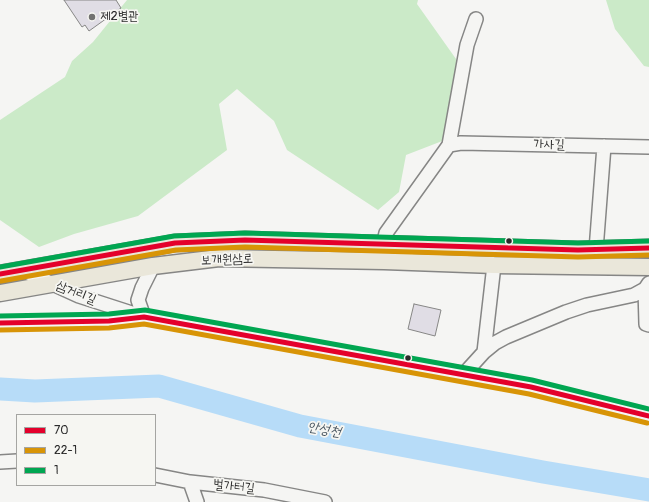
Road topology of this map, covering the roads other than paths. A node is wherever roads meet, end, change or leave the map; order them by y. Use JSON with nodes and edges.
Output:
{"nodes":[{"id":1,"x":476,"y":19,"type":"dead end"},
{"id":2,"x":449,"y":144,"type":"junction"},
{"id":3,"x":604,"y":146,"type":"junction"},
{"id":4,"x":649,"y":148,"type":"edge"},
{"id":5,"x":649,"y":248,"type":"edge"},
{"id":6,"x":596,"y":250,"type":"junction"},
{"id":7,"x":384,"y":253,"type":"junction"},
{"id":8,"x":494,"y":265,"type":"junction"},
{"id":9,"x":153,"y":266,"type":"junction"},
{"id":10,"x":649,"y":267,"type":"edge"},
{"id":11,"x":22,"y":270,"type":"junction"},
{"id":12,"x":0,"y":274,"type":"edge"},
{"id":13,"x":55,"y":284,"type":"junction"},
{"id":14,"x":647,"y":286,"type":"edge"},
{"id":15,"x":0,"y":293,"type":"edge"},
{"id":16,"x":144,"y":317,"type":"junction"},
{"id":17,"x":0,"y":323,"type":"edge"},
{"id":18,"x":649,"y":325,"type":"edge"},
{"id":19,"x":484,"y":352,"type":"junction"},
{"id":20,"x":464,"y":374,"type":"junction"},
{"id":21,"x":649,"y":416,"type":"edge"},
{"id":22,"x":16,"y":461,"type":"edge"},
{"id":23,"x":0,"y":462,"type":"edge"},
{"id":24,"x":156,"y":475,"type":"edge"},
{"id":25,"x":190,"y":482,"type":"junction"},
{"id":26,"x":197,"y":502,"type":"edge"},
{"id":27,"x":325,"y":502,"type":"edge"}],
"edges":[{"from":1,"to":2,"type":"street"},
{"from":2,"to":3,"type":"street","name":"가사길"},
{"from":2,"to":7,"type":"street"},
{"from":3,"to":4,"type":"street","name":"가사길"},
{"from":3,"to":6,"type":"street"},
{"from":5,"to":6,"type":"main road","name":"보개원삼로"},
{"from":6,"to":7,"type":"main road","name":"보개원삼로"},
{"from":7,"to":8,"type":"main road","name":"보개원삼로"},
{"from":7,"to":9,"type":"main road","name":"보개원삼로"},
{"from":7,"to":11,"type":"main road","name":"보개원삼로"},
{"from":8,"to":10,"type":"main road","name":"보개원삼로"},
{"from":8,"to":19,"type":"street"},
{"from":9,"to":13,"type":"main road","name":"보개원삼로"},
{"from":9,"to":16,"type":"street"},
{"from":11,"to":12,"type":"main road","name":"보개원삼로"},
{"from":11,"to":13,"type":"street","name":"삼거리길"},
{"from":13,"to":15,"type":"main road","name":"보개원삼로"},
{"from":13,"to":16,"type":"street","name":"삼거리길"},
{"from":14,"to":18,"type":"street"},
{"from":14,"to":19,"type":"street"},
{"from":16,"to":17,"type":"street"},
{"from":16,"to":20,"type":"street","name":"삼거리길"},
{"from":19,"to":20,"type":"street"},
{"from":20,"to":21,"type":"street","name":"삼거리길"},
{"from":22,"to":23,"type":"street"},
{"from":24,"to":25,"type":"street","name":"벌가터길"},
{"from":25,"to":26,"type":"street","name":"벌가터길"},
{"from":25,"to":27,"type":"street","name":"벌가터길"}]}
